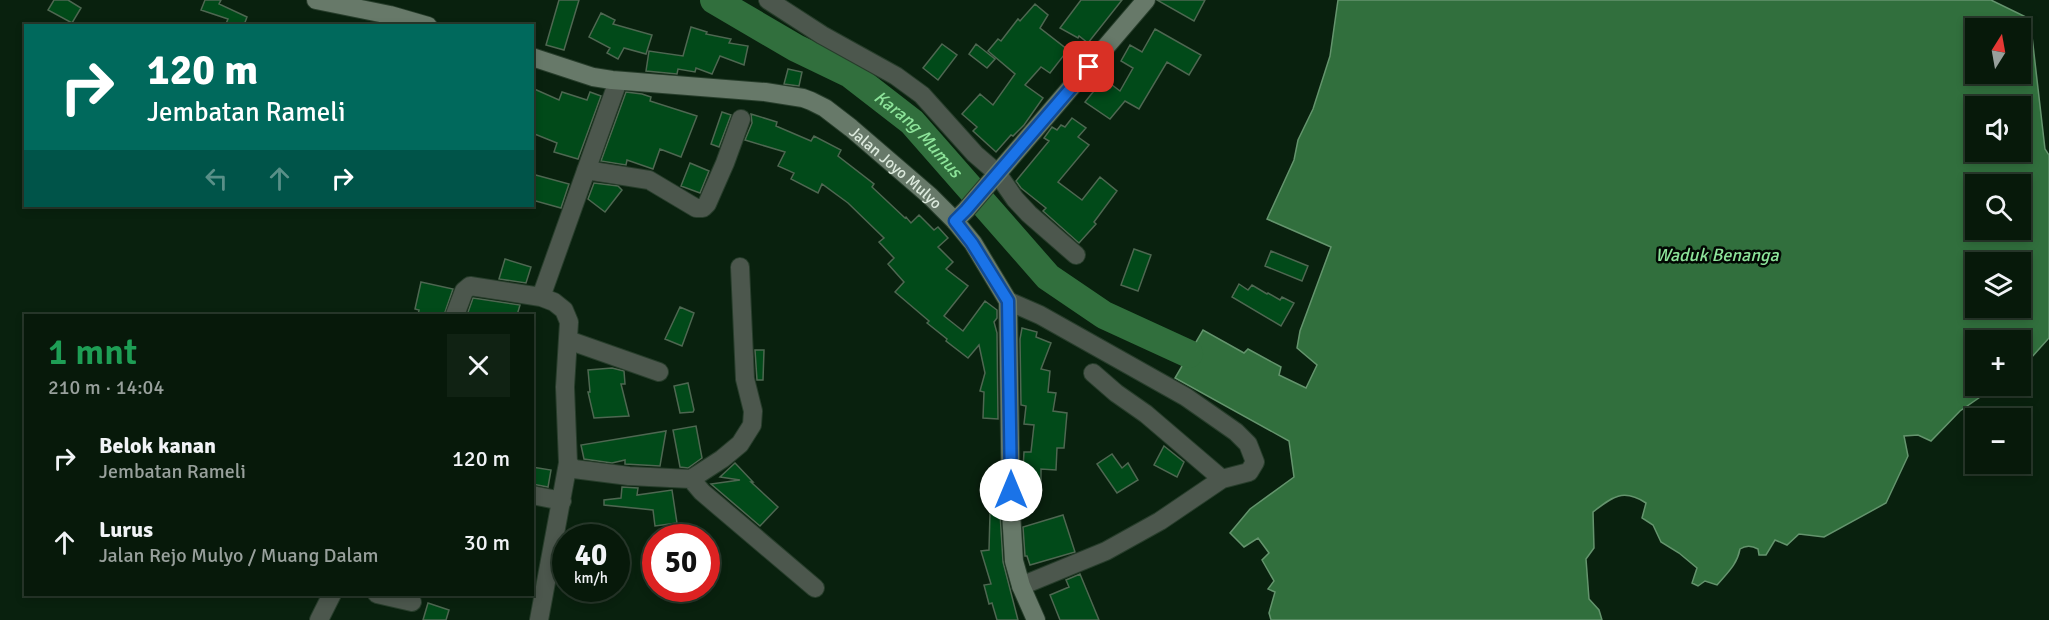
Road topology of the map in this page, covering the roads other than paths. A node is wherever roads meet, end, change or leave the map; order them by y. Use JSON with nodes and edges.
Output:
{"nodes":[{"id":1,"x":316,"y":0,"type":"edge"},
{"id":2,"x":768,"y":0,"type":"edge"},
{"id":3,"x":1146,"y":0,"type":"edge"},
{"id":4,"x":388,"y":20,"type":"edge"},
{"id":5,"x":415,"y":24,"type":"edge"},
{"id":6,"x":534,"y":58,"type":"edge"},
{"id":7,"x":618,"y":81,"type":"junction"},
{"id":8,"x":741,"y":119,"type":"dead end"},
{"id":9,"x":586,"y":171,"type":"junction"},
{"id":10,"x":996,"y":175,"type":"junction"},
{"id":11,"x":961,"y":215,"type":"junction"},
{"id":12,"x":1076,"y":255,"type":"dead end"},
{"id":13,"x":740,"y":267,"type":"dead end"},
{"id":14,"x":541,"y":297,"type":"junction"},
{"id":15,"x":1008,"y":301,"type":"junction"},
{"id":16,"x":455,"y":314,"type":"edge"},
{"id":17,"x":568,"y":340,"type":"junction"},
{"id":18,"x":659,"y":372,"type":"dead end"},
{"id":19,"x":1094,"y":373,"type":"dead end"},
{"id":20,"x":568,"y":464,"type":"junction"},
{"id":21,"x":691,"y":479,"type":"junction"},
{"id":22,"x":1222,"y":479,"type":"junction"},
{"id":23,"x":534,"y":495,"type":"edge"},
{"id":24,"x":562,"y":501,"type":"junction"},
{"id":25,"x":1021,"y":586,"type":"junction"},
{"id":26,"x":815,"y":588,"type":"dead end"},
{"id":27,"x":331,"y":596,"type":"edge"},
{"id":28,"x":386,"y":596,"type":"edge"},
{"id":29,"x":412,"y":602,"type":"dead end"},
{"id":30,"x":319,"y":620,"type":"edge"},
{"id":31,"x":539,"y":620,"type":"edge"},
{"id":32,"x":1036,"y":620,"type":"edge"}],
"edges":[{"from":1,"to":4,"type":"main road"},
{"from":2,"to":10,"type":"street"},
{"from":3,"to":10,"type":"main road"},
{"from":4,"to":5,"type":"main road"},
{"from":6,"to":7,"type":"main road","name":"Jalan Joyo Mulyo"},
{"from":7,"to":9,"type":"street"},
{"from":7,"to":11,"type":"main road","name":"Jalan Joyo Mulyo"},
{"from":8,"to":9,"type":"street"},
{"from":9,"to":14,"type":"street"},
{"from":10,"to":11,"type":"main road"},
{"from":10,"to":12,"type":"street"},
{"from":11,"to":15,"type":"main road","name":"Jalan Joyo Mulyo"},
{"from":13,"to":21,"type":"street"},
{"from":14,"to":16,"type":"street"},
{"from":14,"to":17,"type":"street"},
{"from":15,"to":22,"type":"street"},
{"from":15,"to":25,"type":"main road"},
{"from":17,"to":18,"type":"street"},
{"from":17,"to":20,"type":"street"},
{"from":19,"to":22,"type":"street"},
{"from":20,"to":21,"type":"street"},
{"from":20,"to":24,"type":"street"},
{"from":21,"to":26,"type":"street"},
{"from":22,"to":25,"type":"street"},
{"from":23,"to":24,"type":"street"},
{"from":24,"to":31,"type":"street"},
{"from":25,"to":32,"type":"main road"},
{"from":27,"to":30,"type":"street"},
{"from":28,"to":29,"type":"street"}]}
